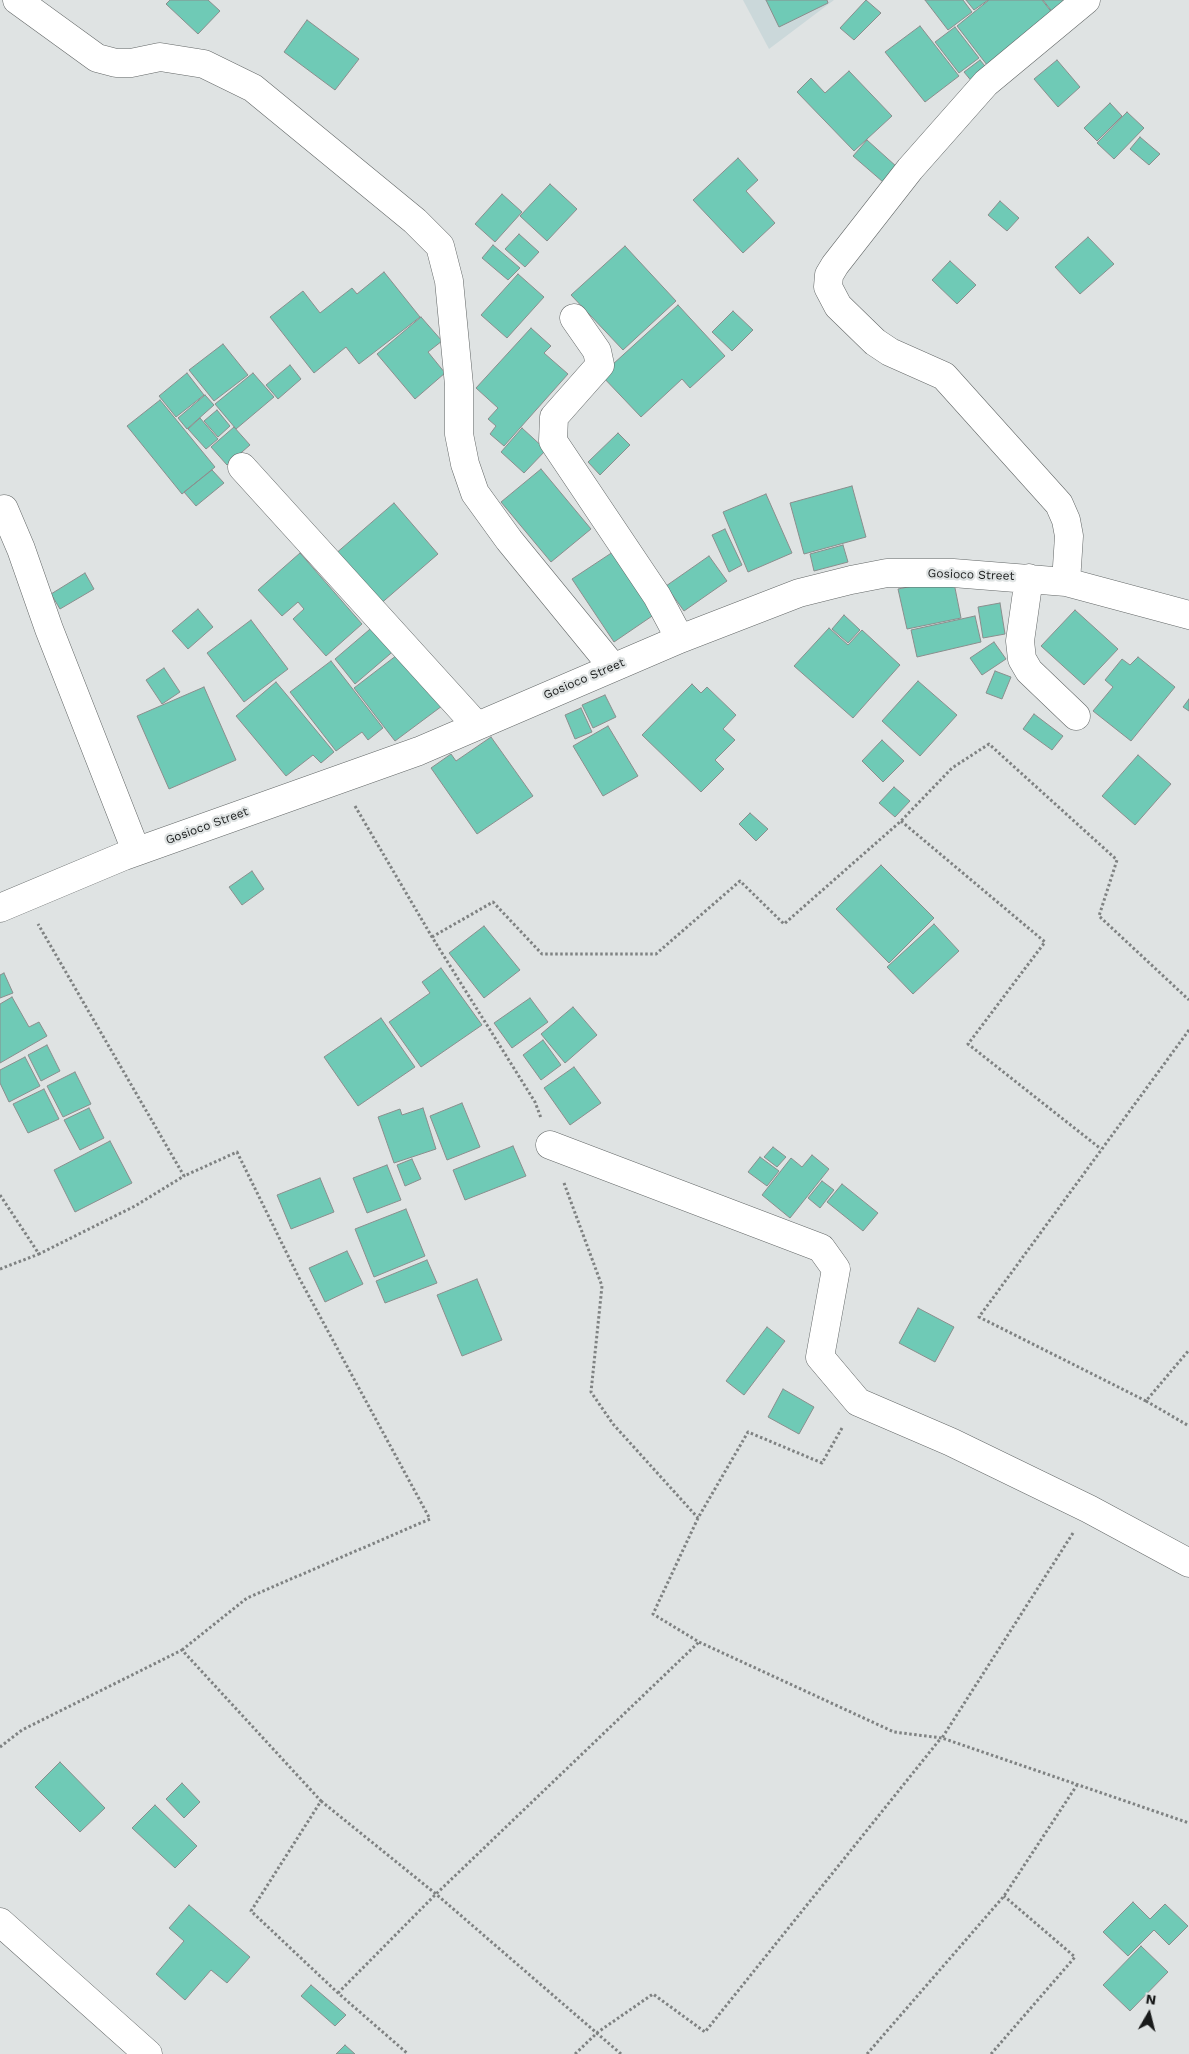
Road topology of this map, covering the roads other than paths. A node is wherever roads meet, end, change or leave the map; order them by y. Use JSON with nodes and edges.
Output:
{"nodes":[{"id":1,"x":17,"y":0,"type":"edge"},
{"id":2,"x":1086,"y":0,"type":"edge"},
{"id":3,"x":574,"y":318,"type":"dead end"},
{"id":4,"x":242,"y":467,"type":"dead end"},
{"id":5,"x":4,"y":509,"type":"dead end"},
{"id":6,"x":1029,"y":578,"type":"junction"},
{"id":7,"x":1066,"y":582,"type":"junction"},
{"id":8,"x":1189,"y":614,"type":"edge"},
{"id":9,"x":680,"y":639,"type":"junction"},
{"id":10,"x":612,"y":666,"type":"junction"},
{"id":11,"x":1076,"y":716,"type":"dead end"},
{"id":12,"x":477,"y":726,"type":"junction"},
{"id":13,"x":136,"y":852,"type":"junction"},
{"id":14,"x":0,"y":908,"type":"edge"},
{"id":15,"x":550,"y":1144,"type":"road end"},
{"id":16,"x":1189,"y":1563,"type":"edge"},
{"id":17,"x":0,"y":1922,"type":"edge"},
{"id":18,"x":148,"y":2054,"type":"edge"}],
"edges":[{"from":1,"to":10,"type":"street"},
{"from":2,"to":7,"type":"street"},
{"from":3,"to":9,"type":"street"},
{"from":4,"to":12,"type":"street"},
{"from":5,"to":13,"type":"street"},
{"from":6,"to":7,"type":"street","name":"Gosioco Street"},
{"from":6,"to":9,"type":"street","name":"Gosioco Street"},
{"from":6,"to":11,"type":"street"},
{"from":7,"to":8,"type":"street","name":"Gosioco Street"},
{"from":9,"to":10,"type":"street","name":"Gosioco Street"},
{"from":10,"to":12,"type":"street","name":"Gosioco Street"},
{"from":12,"to":13,"type":"street","name":"Gosioco Street"},
{"from":13,"to":14,"type":"street","name":"Gosioco Street"},
{"from":15,"to":16,"type":"street"},
{"from":17,"to":18,"type":"street"}]}
